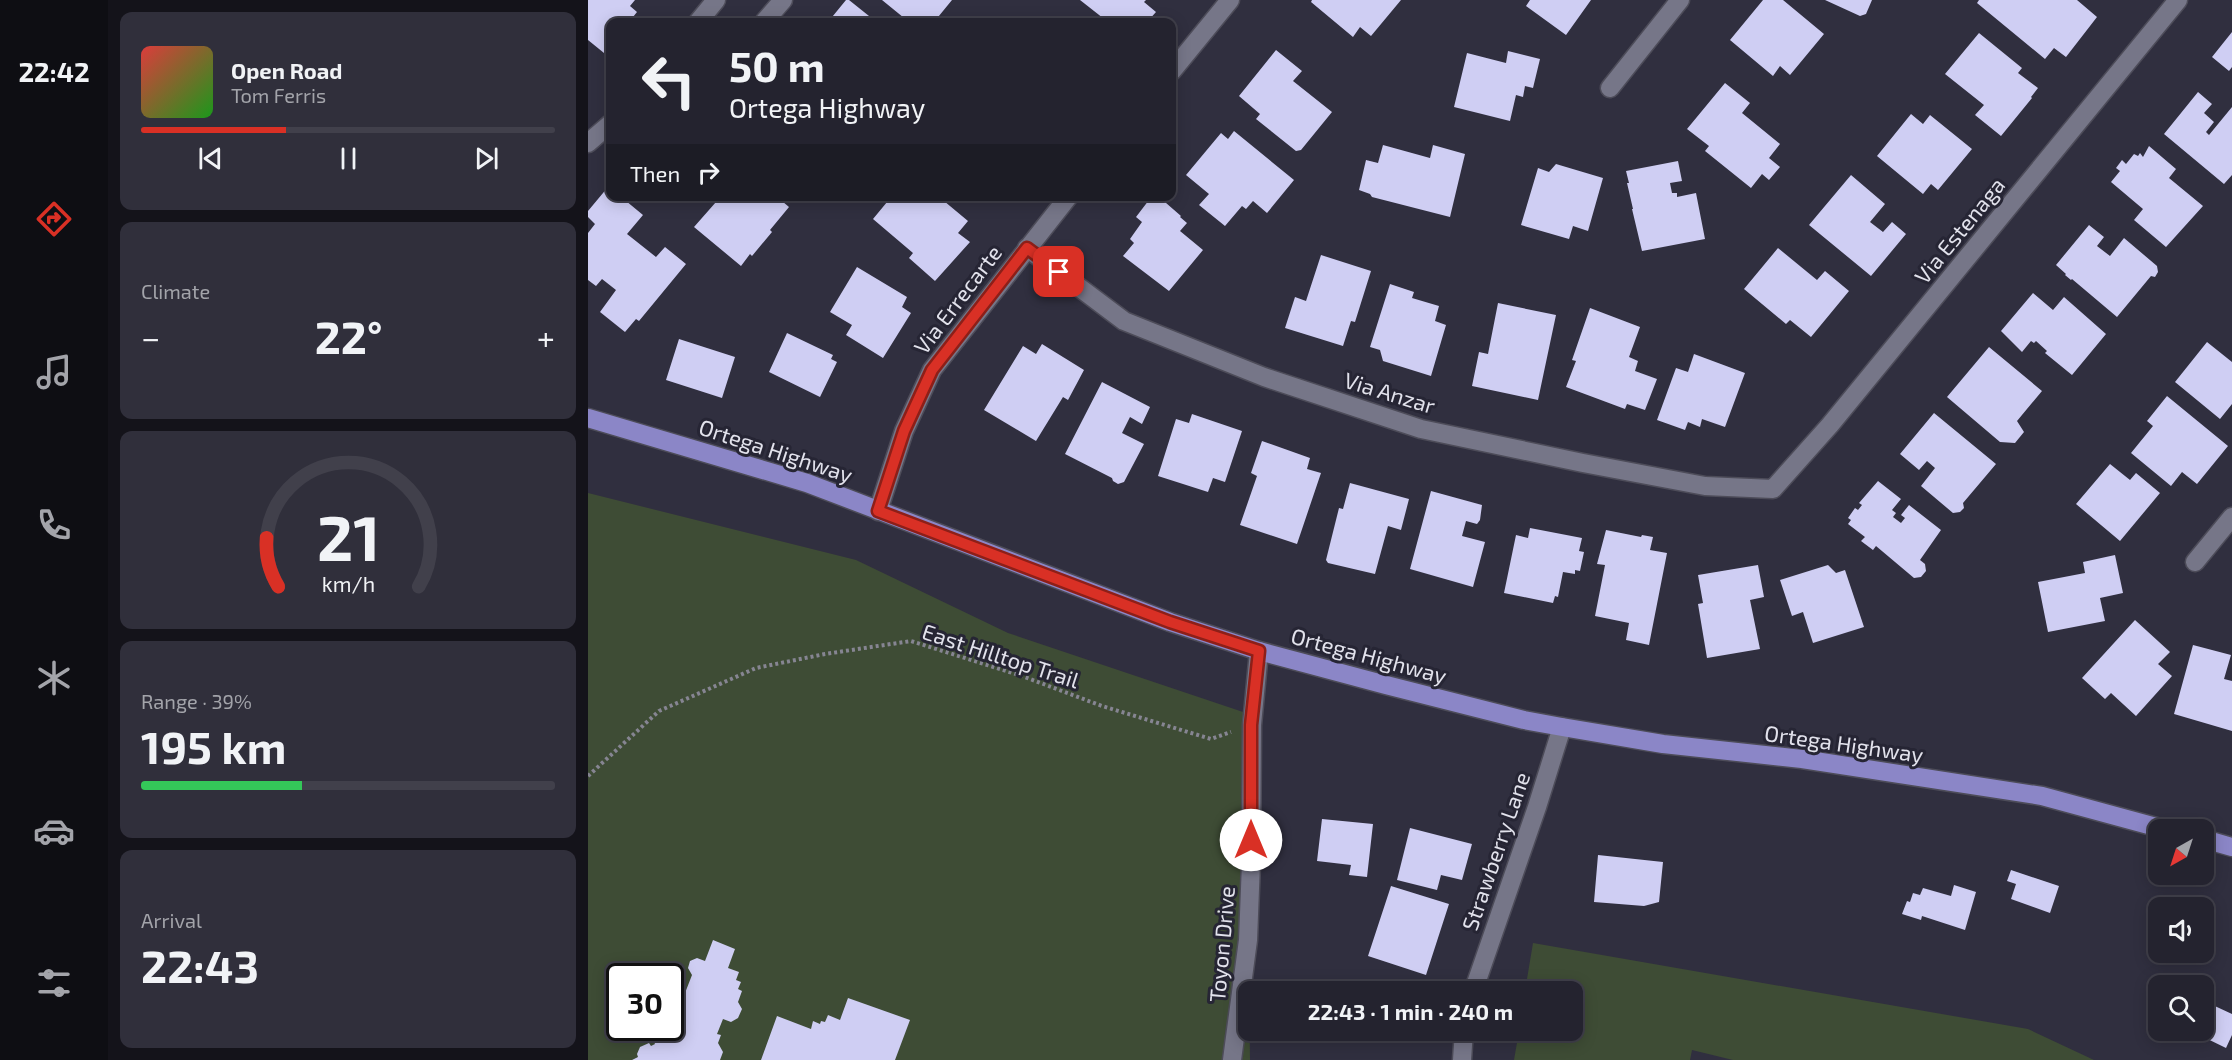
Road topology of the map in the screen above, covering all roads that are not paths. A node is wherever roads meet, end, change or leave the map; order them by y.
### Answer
1 (716, 0) edge
2 (783, 0) edge
3 (1230, 0) edge
4 (1680, 0) edge
5 (2178, 0) edge
6 (701, 18) edge
7 (767, 18) edge
8 (1176, 66) edge
9 (1610, 88) dead end
10 (606, 127) edge
11 (588, 143) edge
12 (1065, 201) edge
13 (1027, 248) junction
14 (588, 418) edge
15 (1773, 489) joint
16 (878, 511) junction
17 (2232, 517) edge
18 (2195, 562) dead end
19 (1259, 651) junction
20 (1562, 727) junction
21 (2148, 825) edge
22 (2214, 842) edge
23 (2232, 847) edge
24 (1477, 981) edge
25 (1463, 1041) edge
26 (1232, 1060) edge
27 (1462, 1060) edge

1 - 6 street
2 - 7 street
3 - 8 street
4 - 9 street
5 - 15 street, Via Estenaga
10 - 11 street
12 - 13 street, Via Errecarte
13 - 15 street, Via Anzar
13 - 16 street, Via Errecarte
14 - 16 main road, Ortega Highway
16 - 19 main road, Ortega Highway
17 - 18 street
19 - 20 main road, Ortega Highway
19 - 26 street, Toyon Drive
20 - 21 main road, Ortega Highway
20 - 24 street, Strawberry Lane
22 - 23 main road
25 - 27 street

